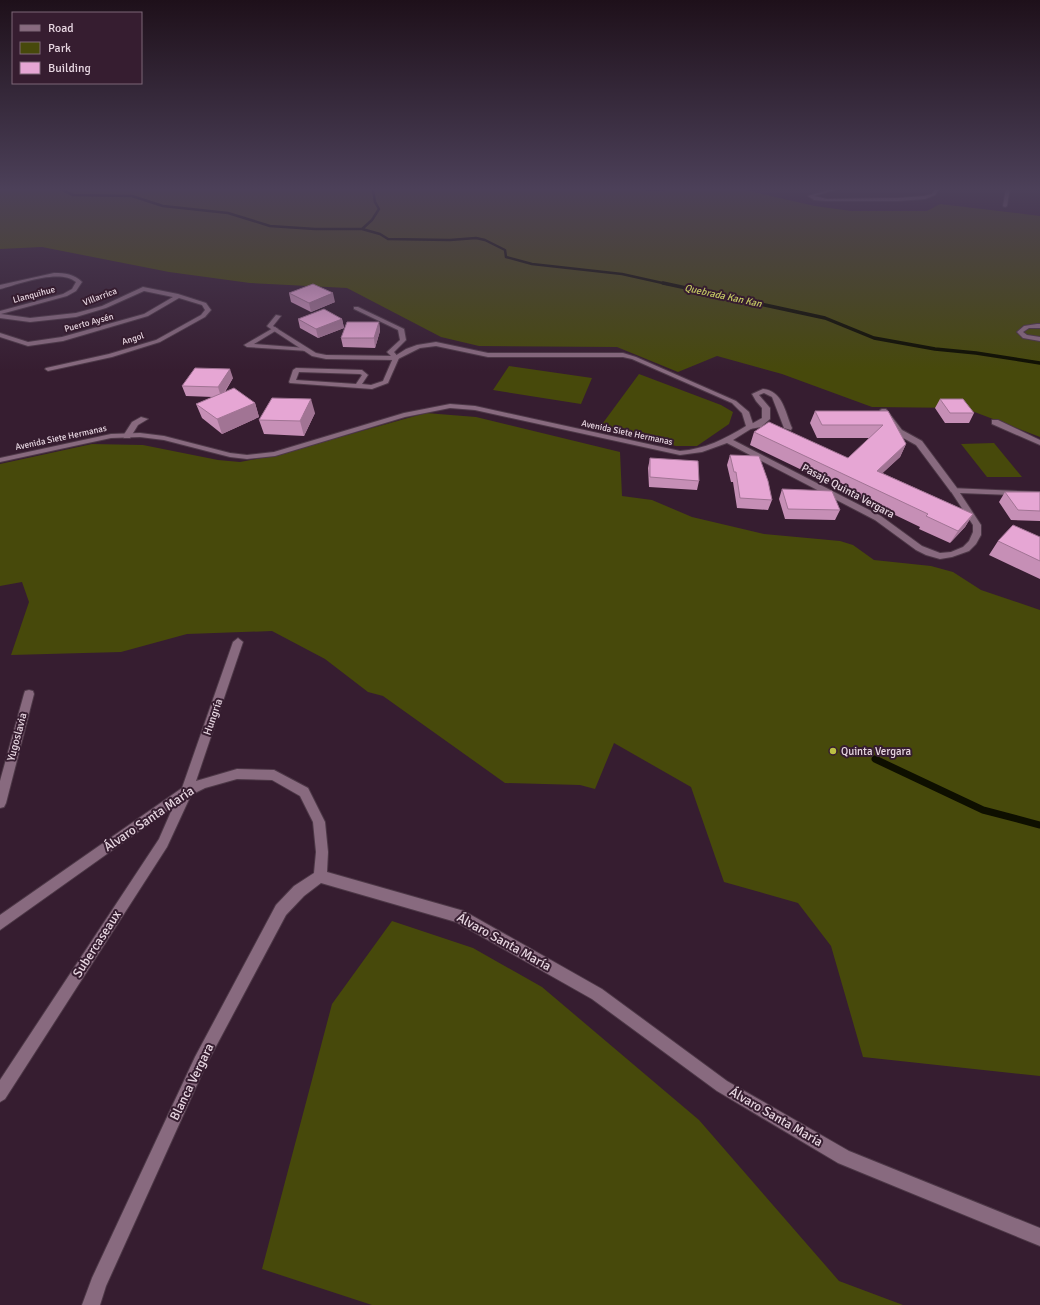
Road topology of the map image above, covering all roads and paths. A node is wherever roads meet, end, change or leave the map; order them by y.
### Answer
1 (0, 286) edge
2 (178, 296) junction
3 (204, 304) joint
4 (356, 308) dead end
5 (0, 314) edge
6 (278, 316) dead end
7 (1040, 326) edge
8 (275, 329) junction
9 (0, 335) edge
10 (1040, 339) edge
11 (306, 350) junction
12 (396, 358) junction
13 (48, 369) dead end
14 (358, 386) junction
15 (884, 410) edge
16 (144, 418) dead end
17 (995, 422) dead end
18 (750, 427) junction
19 (788, 428) dead end
20 (127, 436) junction
21 (728, 441) junction
22 (1040, 443) edge
23 (0, 460) edge
24 (954, 490) junction
25 (1040, 494) edge
26 (238, 642) dead end
27 (29, 694) dead end
28 (187, 791) junction
29 (0, 803) edge
30 (320, 876) junction
31 (0, 923) edge
32 (0, 1094) edge
33 (1040, 1237) edge
34 (91, 1305) edge

1 - 5 street, Llanquihue
2 - 3 street, Villarrica
2 - 5 street, Villarrica
2 - 9 street, Puerto Aysén
3 - 13 street, Angol
4 - 12 street
6 - 8 street
7 - 10 street
8 - 11 street
8 - 11 street
11 - 12 street
12 - 14 street
12 - 18 street
14 - 14 street
15 - 24 street
16 - 20 street
17 - 22 street
18 - 19 street, Avenida Siete Hermanas
18 - 21 street, Avenida Siete Hermanas
20 - 21 street, Avenida Siete Hermanas
20 - 23 street, Avenida Siete Hermanas
21 - 24 street, Pasaje Quinta Vergara
24 - 25 street
26 - 28 street, Hungría
27 - 29 street, Yugoslavia
28 - 30 street, Álvaro Santa María
28 - 31 street, Álvaro Santa María
28 - 32 street, Subercaseaux
30 - 33 street, Álvaro Santa María
30 - 34 street, Blanca Vergara

